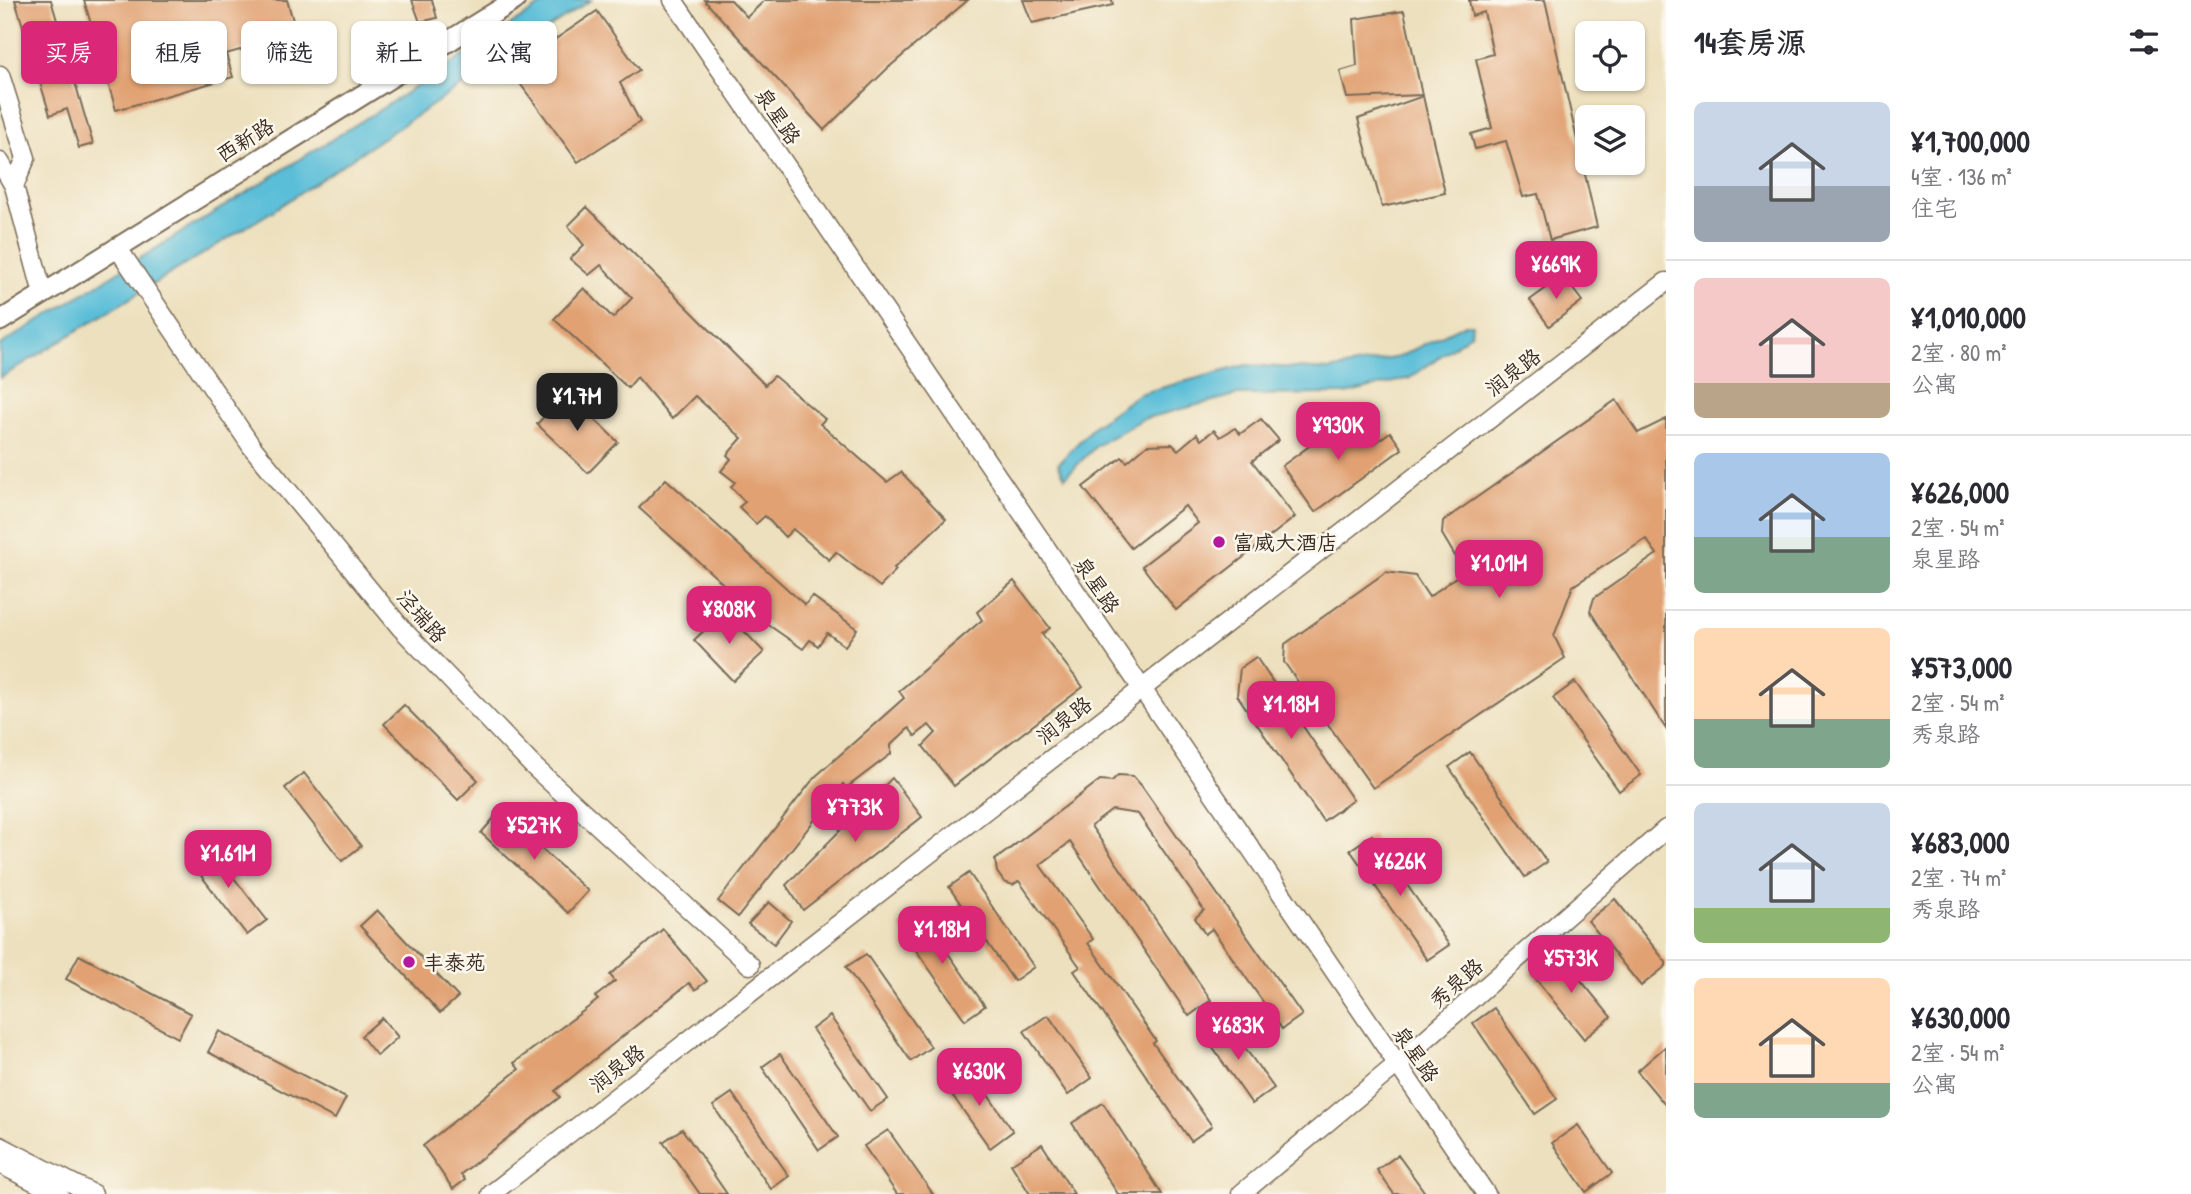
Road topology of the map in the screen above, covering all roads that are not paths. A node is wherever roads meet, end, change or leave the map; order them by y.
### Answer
1 (515, 0) edge
2 (673, 0) edge
3 (0, 75) edge
4 (0, 162) edge
5 (14, 186) junction
6 (122, 254) junction
7 (1666, 282) edge
8 (43, 294) junction
9 (0, 321) edge
10 (1140, 690) junction
11 (1666, 829) edge
12 (750, 965) dead end
13 (1396, 1065) junction
14 (0, 1146) edge
15 (0, 1164) edge
16 (59, 1194) edge
17 (93, 1194) edge
18 (491, 1194) edge
19 (1241, 1194) edge
20 (1486, 1194) edge

1 - 6 main road, 西新路
2 - 10 street, 泉星路
3 - 5 street
4 - 5 street
5 - 8 street
6 - 8 main road, 西新路
6 - 12 street, 泾瑞路
7 - 10 street, 润泉路
8 - 9 main road, 西新路
10 - 13 street, 泉星路
10 - 18 street, 润泉路
11 - 13 street, 秀泉路
13 - 19 street, 秀泉路
13 - 20 street, 泉星路
14 - 17 street
15 - 16 street

